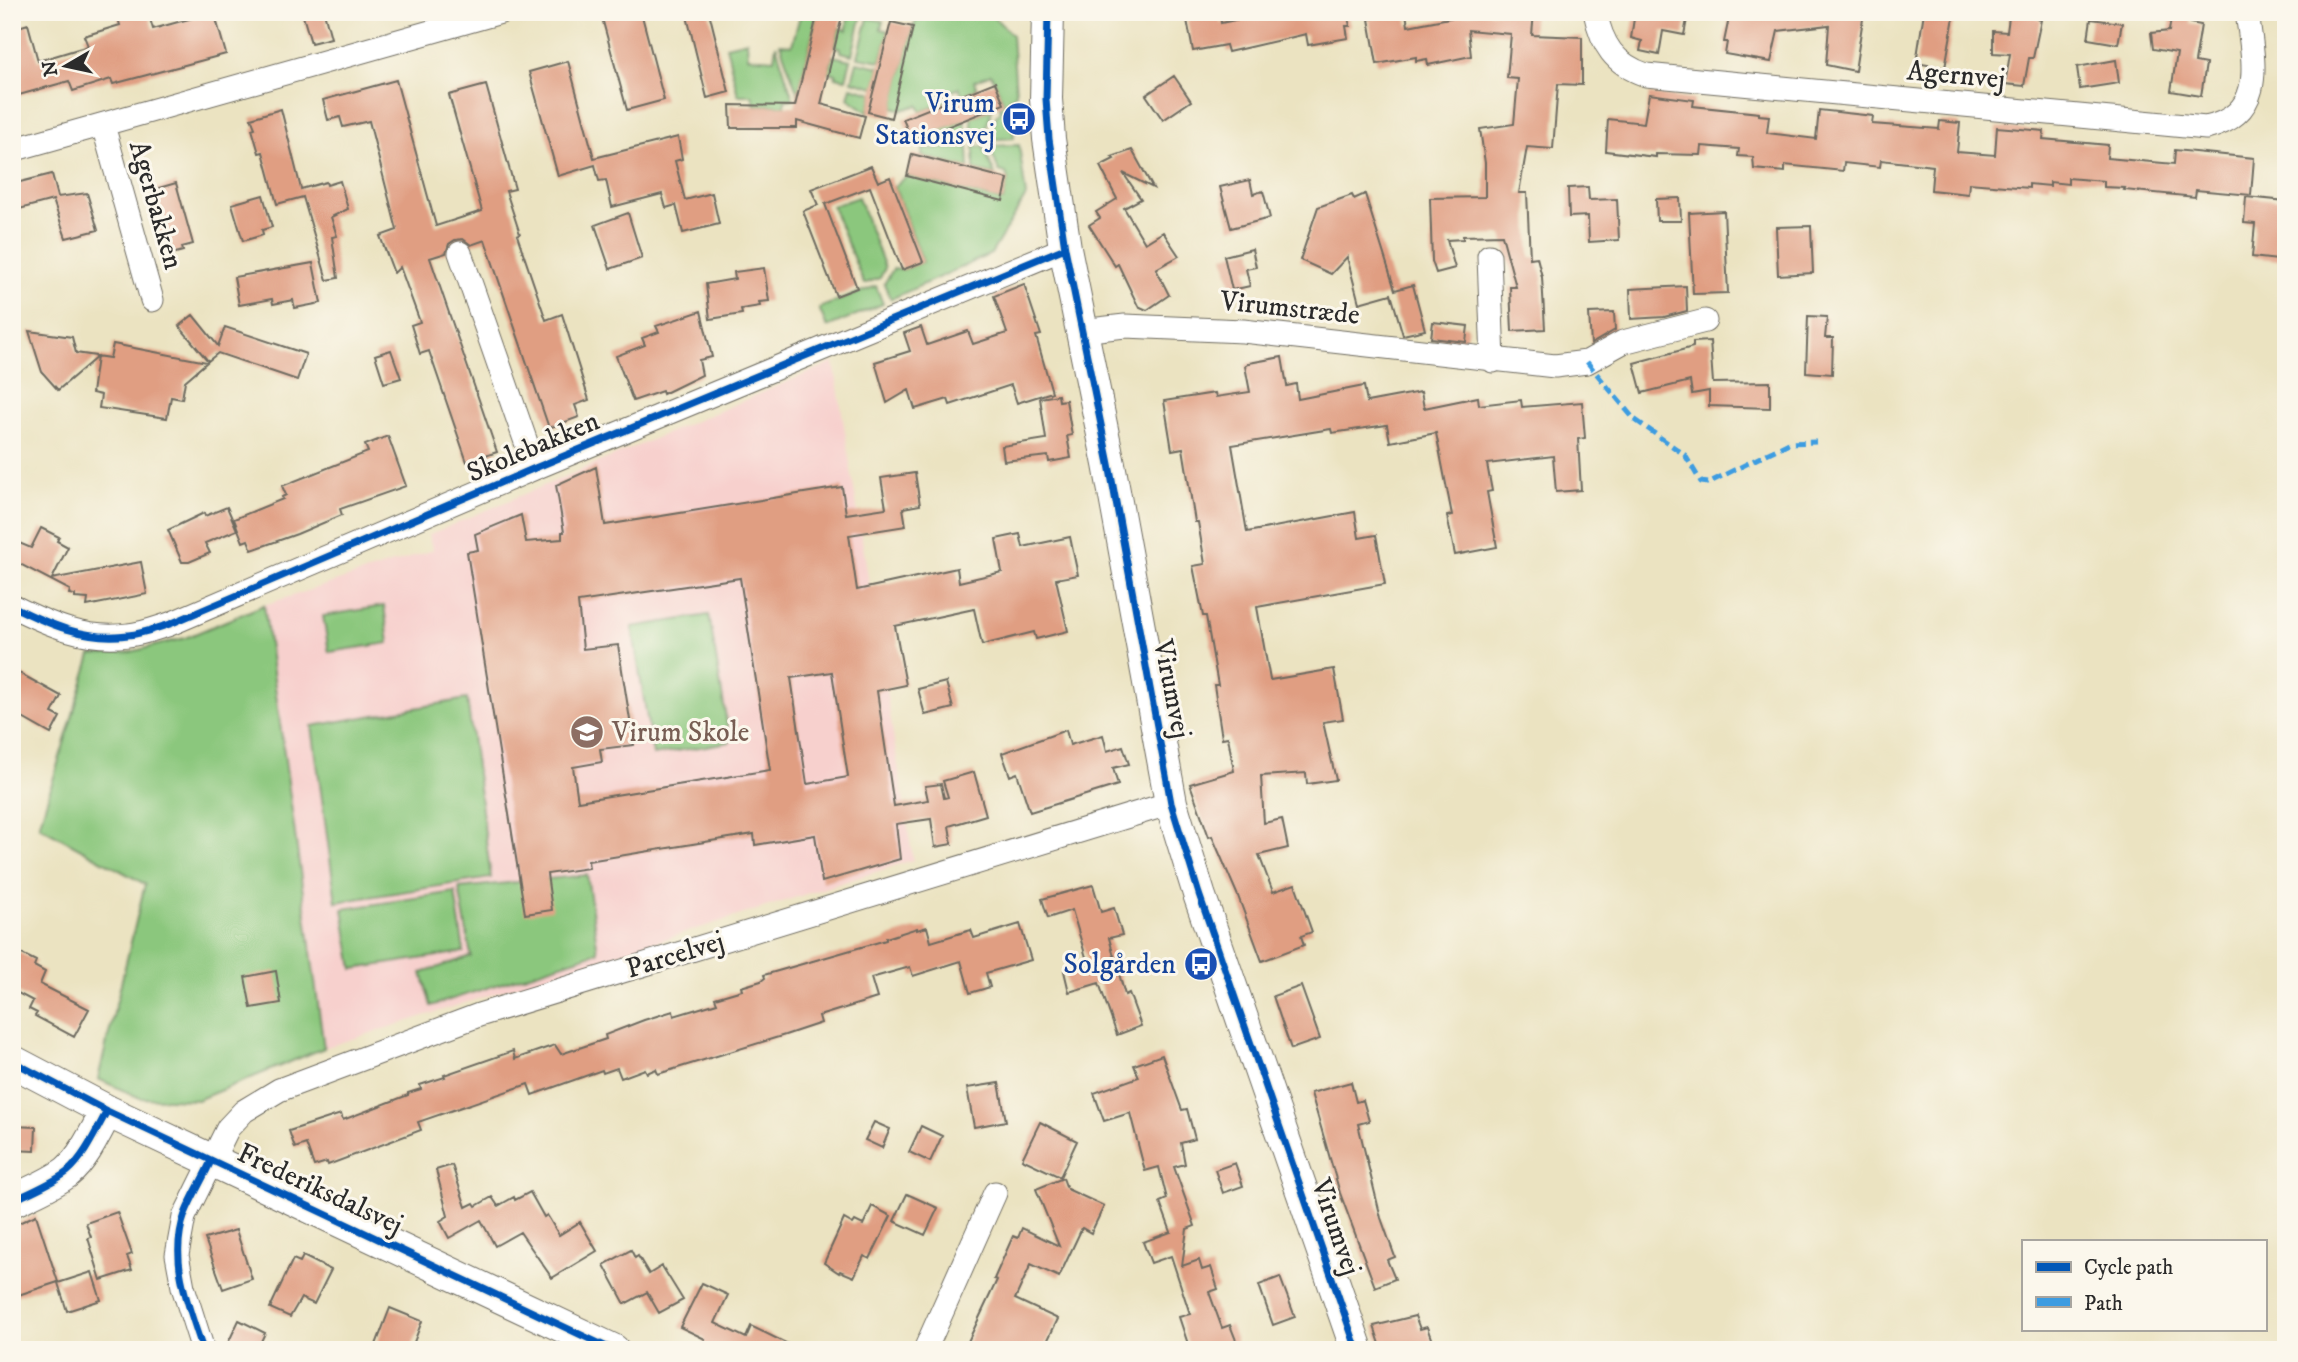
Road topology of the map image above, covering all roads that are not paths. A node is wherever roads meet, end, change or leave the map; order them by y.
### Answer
1 (501, 12) edge
2 (1048, 12) edge
3 (1595, 12) edge
4 (2247, 12) edge
5 (103, 125) junction
6 (12, 150) edge
7 (1065, 248) junction
8 (460, 253) dead end
9 (1489, 256) dead end
10 (152, 300) dead end
11 (1705, 321) dead end
12 (1081, 331) junction
13 (1493, 360) junction
14 (536, 468) junction
15 (12, 606) edge
16 (1171, 803) junction
17 (12, 1061) edge
18 (107, 1111) junction
19 (211, 1161) junction
20 (995, 1193) dead end
21 (12, 1201) edge
22 (203, 1350) edge
23 (613, 1350) edge
24 (925, 1350) edge
25 (1357, 1350) edge

1 - 5 street
2 - 7 street, Virumvej
3 - 4 street, Agernvej
5 - 6 street
5 - 10 street, Agerbakken
7 - 12 street, Virumvej
7 - 14 street, Skolebakken
8 - 14 street
9 - 13 street
11 - 13 street, Virumstræde
12 - 13 street, Virumstræde
12 - 16 street, Virumvej
14 - 15 street, Skolebakken
16 - 19 street, Parcelvej
16 - 25 street, Virumvej
17 - 18 street, Frederiksdalsvej
18 - 19 street, Frederiksdalsvej
18 - 21 street
19 - 22 street, Parcelvej
19 - 23 street, Frederiksdalsvej
20 - 24 street

